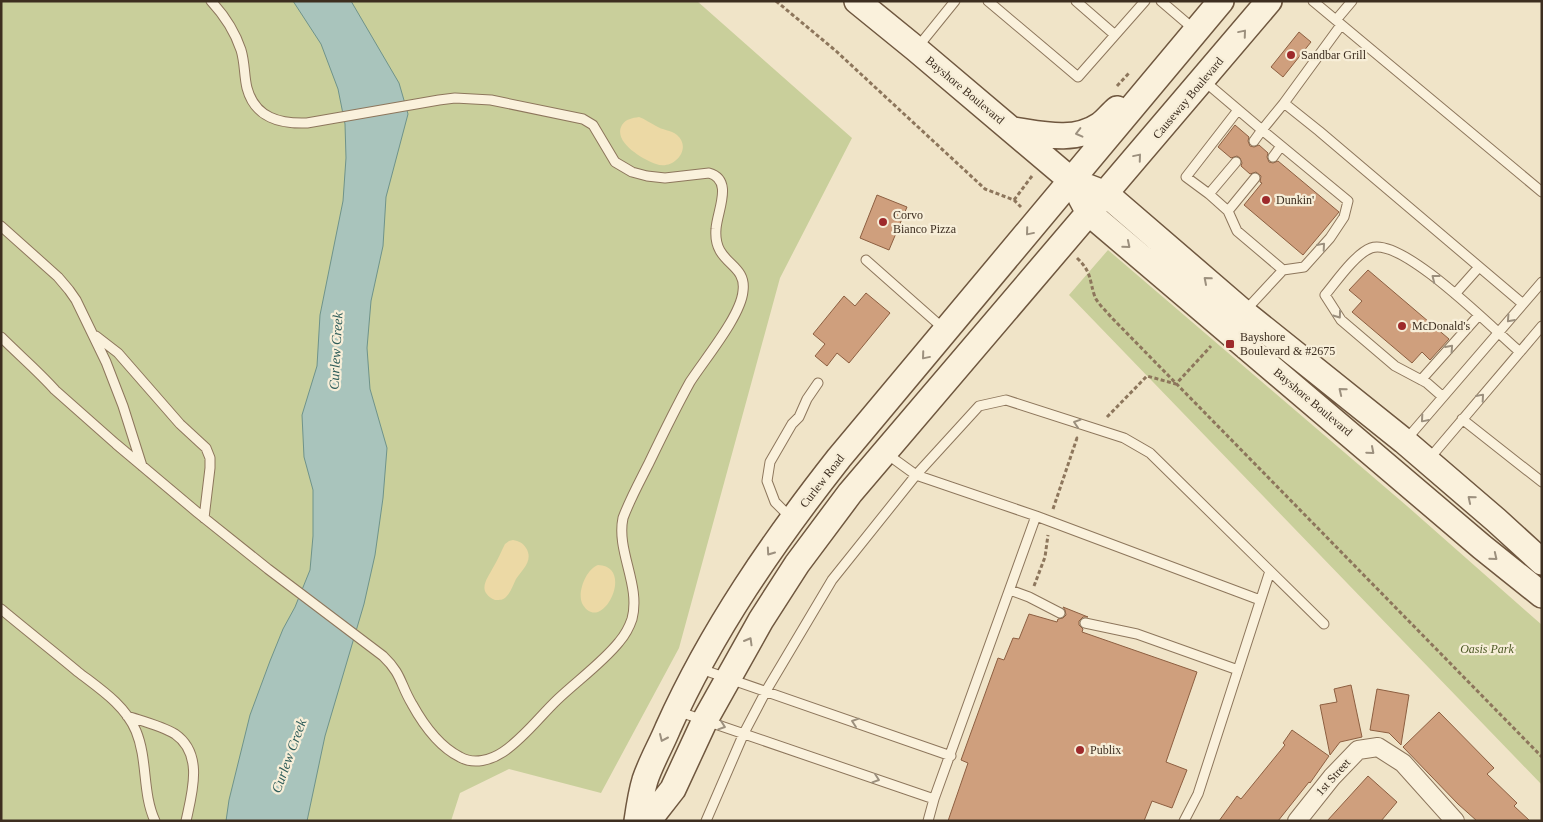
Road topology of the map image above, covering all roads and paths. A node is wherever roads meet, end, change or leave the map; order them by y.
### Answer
1 (211, 1) edge
2 (776, 1) edge
3 (857, 1) edge
4 (955, 1) edge
5 (988, 1) edge
6 (1076, 1) edge
7 (1145, 1) edge
8 (1161, 1) edge
9 (1210, 1) edge
10 (1221, 1) edge
11 (1232, 1) edge
12 (1269, 1) edge
13 (1313, 1) edge
14 (1352, 1) edge
15 (1339, 23) junction
16 (1189, 25) junction
17 (1115, 35) junction
18 (916, 49) junction
19 (1203, 80) junction
20 (1284, 103) junction
21 (1238, 110) junction
22 (1013, 130) junction
23 (1262, 130) junction
24 (1254, 141) dead end
25 (1281, 146) junction
26 (1273, 156) dead end
27 (1236, 162) dead end
28 (1255, 178) dead end
29 (1542, 192) edge
30 (1090, 194) junction
31 (1209, 194) junction
32 (1228, 211) junction
33 (1038, 222) junction
34 (1, 226) edge
35 (1061, 244) junction
36 (866, 260) dead end
37 (1479, 267) junction
38 (1283, 270) junction
39 (1542, 282) edge
40 (1455, 294) junction
41 (1523, 304) junction
42 (1479, 315) junction
43 (1235, 320) junction
44 (1542, 326) edge
45 (946, 330) junction
46 (1497, 333) junction
47 (94, 334) junction
48 (1, 337) edge
49 (1520, 352) junction
50 (1421, 380) junction
51 (818, 383) dead end
52 (1176, 384) junction
53 (1443, 397) junction
54 (1462, 419) junction
55 (1095, 429) junction
56 (1404, 441) junction
57 (885, 452) junction
58 (1427, 461) junction
59 (142, 466) junction
60 (916, 475) junction
61 (1542, 482) edge
62 (1036, 516) junction
63 (204, 518) junction
64 (792, 519) junction
65 (1049, 521) junction
66 (1542, 562) edge
67 (797, 564) junction
68 (1270, 571) junction
69 (1010, 590) junction
70 (1542, 595) edge
71 (1029, 597) junction
72 (1260, 600) junction
73 (1, 609) edge
74 (1060, 614) dead end
75 (1085, 623) dead end
76 (1324, 624) dead end
77 (698, 668) junction
78 (1238, 670) junction
79 (728, 678) junction
80 (766, 691) junction
81 (676, 711) junction
82 (127, 716) junction
83 (705, 720) junction
84 (744, 733) junction
85 (950, 756) junction
86 (1542, 757) edge
87 (934, 800) junction
88 (155, 821) edge
89 (186, 821) edge
90 (636, 821) edge
91 (648, 821) edge
92 (706, 821) edge
93 (928, 821) edge
94 (1184, 821) edge
95 (1297, 821) edge
96 (1455, 821) edge

1 - 63 lane
2 - 33 path
3 - 18 main road, Bayshore Boulevard
4 - 18 lane
5 - 17 lane
6 - 17 lane
7 - 17 lane
8 - 16 lane
9 - 16 main road
10 - 30 main road
11 - 30 main road
19 -> 12 main road, Causeway Boulevard
13 - 15 lane
14 - 15 lane
15 - 20 lane
15 - 29 lane
16 -> 22 main road
18 - 22 main road, Bayshore Boulevard
19 - 21 lane
30 -> 19 main road, Causeway Boulevard
20 - 23 lane
20 - 37 lane
21 - 23 lane
21 - 31 lane
22 - 30 main road, Bayshore Boulevard
23 - 24 lane
23 - 25 lane
25 - 26 lane
38 -> 25 lane
27 - 31 lane
28 - 32 lane
30 - 33 main road, Curlew Road
30 - 35 main road
30 - 43 main road, Bayshore Boulevard
30 - 67 main road
31 - 32 lane
32 - 38 lane
33 -> 45 main road, Curlew Road
34 - 47 lane
35 - 52 path
35 - 57 main road
36 - 45 lane
37 - 40 lane
37 - 41 lane
38 - 43 lane
39 - 41 lane
40 - 42 lane
40 -> 50 lane
41 -> 46 lane
42 - 46 lane
50 -> 42 lane
43 - 52 path
56 -> 43 main road, Bayshore Boulevard
43 -> 70 main road, Bayshore Boulevard
44 - 49 lane
45 -> 64 main road, Curlew Road
46 - 49 lane
46 - 53 lane
47 - 59 lane
47 - 63 lane
48 - 59 lane
54 -> 49 lane
50 - 53 lane
51 - 64 lane
52 - 55 path
52 - 86 path
53 -> 56 lane
54 - 58 lane
54 - 61 lane
55 -> 60 lane
55 - 65 path
55 - 68 lane
56 - 58 main road, Bayshore Boulevard
57 - 60 lane
57 - 67 main road
66 -> 58 main road, Bayshore Boulevard
59 - 63 lane
60 - 62 lane
60 - 80 lane
62 - 65 lane
62 - 69 lane
64 -> 77 main road, Curlew Road
65 - 71 path
65 - 72 lane
79 -> 67 main road
68 - 72 lane
68 - 76 lane
69 - 71 lane
69 - 85 lane
71 - 74 lane
72 - 78 lane
73 - 82 lane
75 - 78 lane
77 - 79 lane
77 - 81 main road, Curlew Road
78 - 94 lane
79 - 80 lane
79 - 83 main road
80 - 84 lane
85 -> 80 lane
81 - 83 lane
81 -> 90 main road, Curlew Road
82 - 88 lane
82 - 89 lane
83 -> 84 lane
83 - 91 main road
84 -> 87 lane
84 - 92 lane
85 - 87 lane
87 - 93 lane
95 - 96 street, 1st Street

